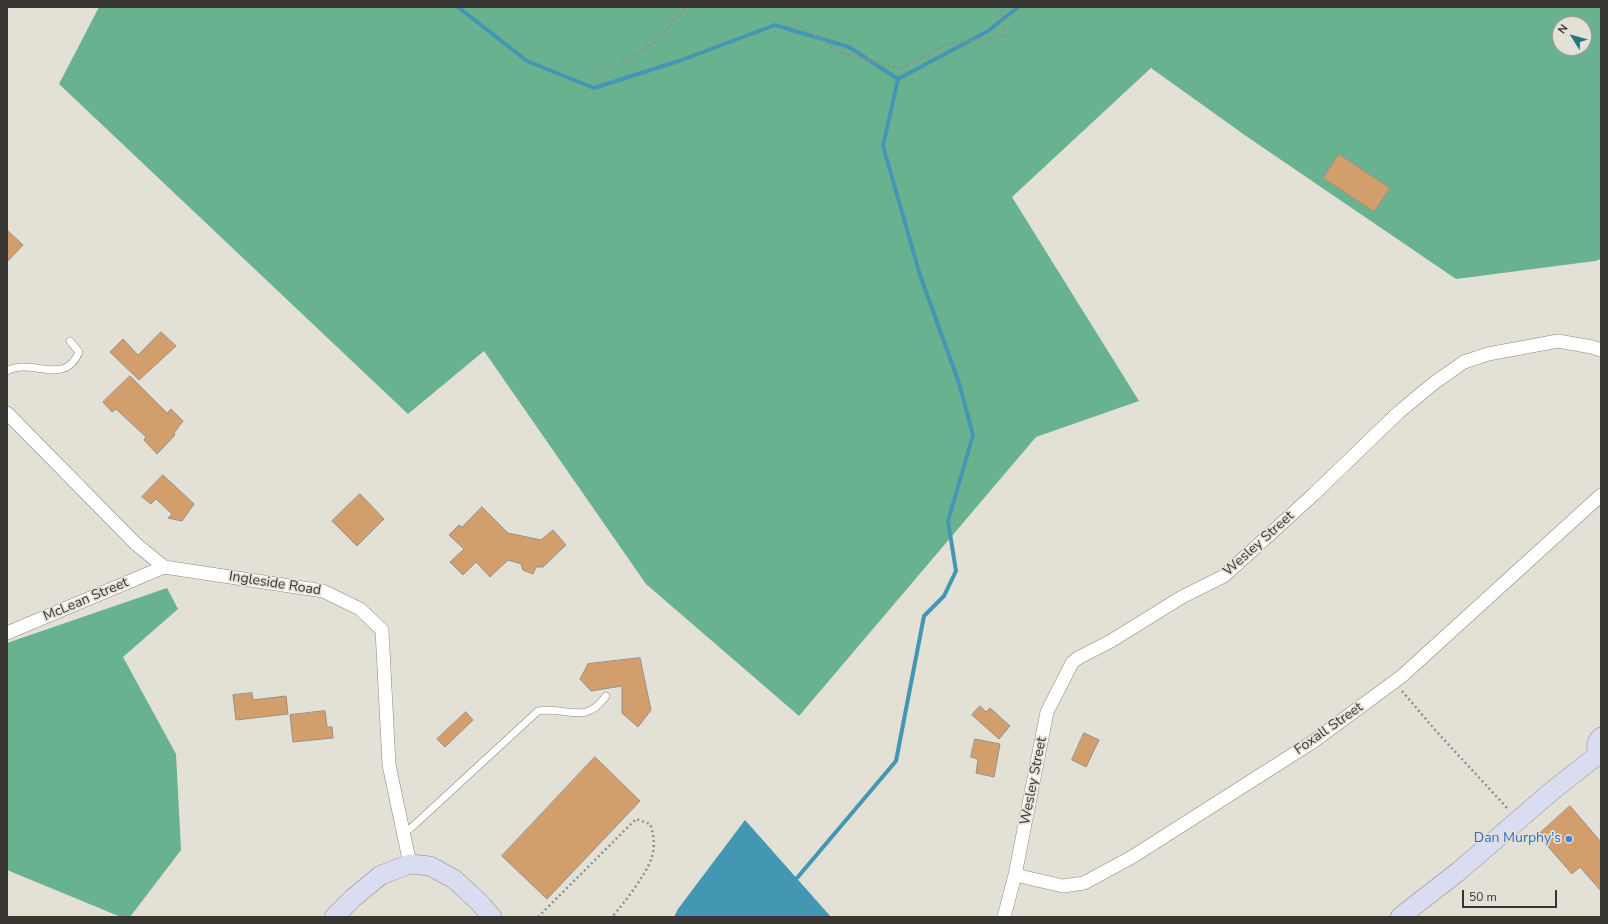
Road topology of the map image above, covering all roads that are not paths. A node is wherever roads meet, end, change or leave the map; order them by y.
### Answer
1 (70, 340) dead end
2 (1601, 350) edge
3 (7, 371) edge
4 (7, 413) edge
5 (1601, 495) edge
6 (164, 567) junction
7 (7, 633) edge
8 (606, 696) dead end
9 (1600, 749) edge
10 (403, 832) junction
11 (410, 864) junction
12 (1015, 875) junction
13 (334, 917) edge
14 (492, 917) edge
15 (1004, 917) edge
16 (1400, 917) edge

1 - 3 lane
2 - 12 street, Wesley Street
4 - 6 street
5 - 12 street, Foxall Street
6 - 7 street, McLean Street
6 - 10 street, Ingleside Road
8 - 10 lane
9 - 16 main road
10 - 11 street, Ingleside Road
11 - 13 main road
11 - 14 main road
12 - 15 street, Wesley Street

